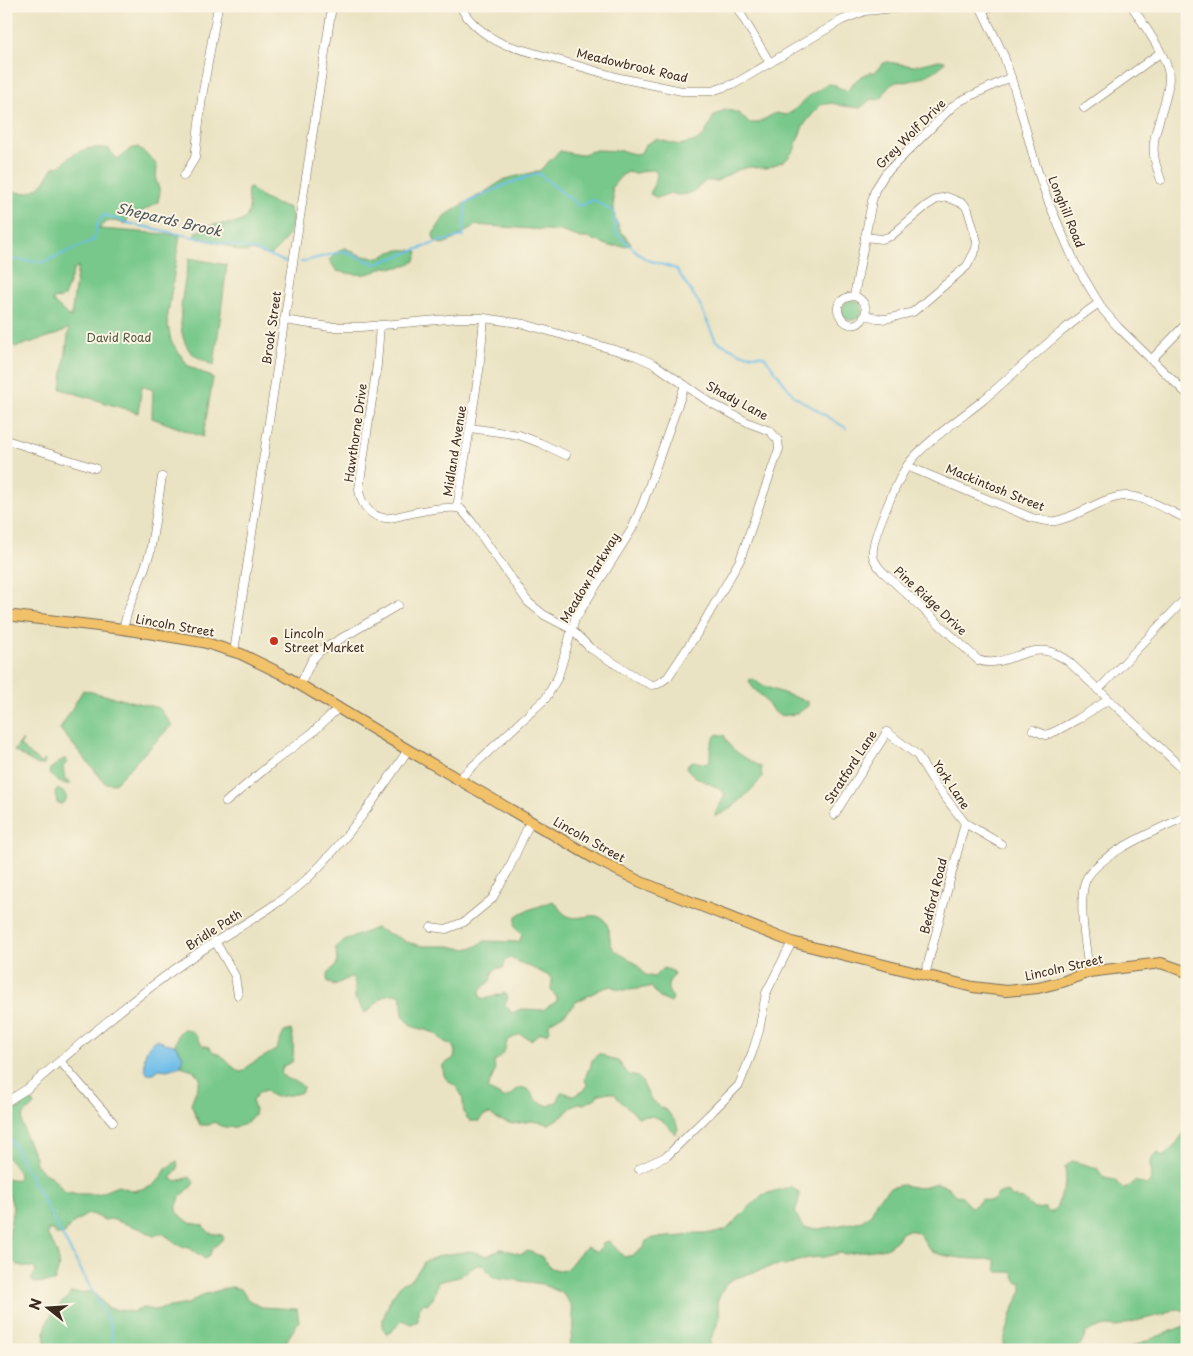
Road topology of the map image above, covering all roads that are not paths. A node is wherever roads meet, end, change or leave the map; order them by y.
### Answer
1 (218, 6) edge
2 (332, 6) edge
3 (460, 6) edge
4 (736, 6) edge
5 (916, 6) edge
6 (993, 6) edge
7 (1132, 6) edge
8 (980, 8) edge
9 (857, 10) edge
10 (1160, 52) junction
11 (770, 63) junction
12 (1011, 77) junction
13 (1084, 108) dead end
14 (184, 176) dead end
15 (1161, 180) dead end
16 (865, 238) junction
17 (854, 296) junction
18 (1099, 303) junction
19 (866, 315) junction
20 (484, 318) junction
21 (284, 320) junction
22 (1187, 323) edge
23 (380, 325) junction
24 (1151, 360) junction
25 (685, 385) junction
26 (1187, 394) edge
27 (470, 428) junction
28 (6, 440) edge
29 (566, 455) dead end
30 (907, 466) junction
31 (95, 468) dead end
32 (162, 476) dead end
33 (457, 508) junction
34 (1187, 519) edge
35 (1187, 597) edge
36 (398, 605) dead end
37 (6, 615) edge
38 (123, 629) junction
39 (571, 629) junction
40 (234, 652) junction
41 (300, 685) junction
42 (1098, 690) junction
43 (1108, 700) junction
44 (338, 708) junction
45 (1033, 730) dead end
46 (887, 732) joint
47 (408, 750) junction
48 (1187, 773) edge
49 (458, 780) junction
50 (226, 802) dead end
51 (834, 814) dead end
52 (1187, 816) edge
53 (530, 822) junction
54 (965, 823) junction
55 (1001, 844) dead end
56 (431, 927) dead end
57 (215, 941) junction
58 (792, 942) junction
59 (1089, 972) junction
60 (1187, 972) edge
61 (925, 975) junction
62 (238, 995) dead end
63 (60, 1061) junction
64 (6, 1102) edge
65 (113, 1122) dead end
66 (639, 1169) dead end

1 - 14 street
2 - 21 street, Brook Street
3 - 11 street, Meadowbrook Road
4 - 11 street
5 - 9 street, Meadowbrook Road
6 - 8 street
7 - 10 street
8 - 12 street, Longhill Road
9 - 11 street, Meadowbrook Road
10 - 13 street
10 - 15 street
12 - 16 street, Grey Wolf Drive
12 - 18 street, Longhill Road
16 - 17 street, Grey Wolf Drive
16 - 19 street
17 - 19 street
17 - 19 street
18 - 24 street, Longhill Road
18 - 30 street, Pine Ridge Drive
20 - 23 street, Shady Lane
20 - 25 street, Shady Lane
20 - 27 street, Midland Avenue
21 - 23 street, Shady Lane
21 - 40 street, Brook Street
22 - 24 street
23 - 33 street, Hawthorne Drive
24 - 26 street, Longhill Road
25 - 39 street, Meadow Parkway
25 - 39 street, Shady Lane
27 - 29 street
27 - 33 street, Midland Avenue
28 - 31 street
30 - 34 street, Mackintosh Street
30 - 42 street, Pine Ridge Drive
32 - 38 street
33 - 39 street, Midland Avenue
35 - 42 street
36 - 41 street
37 - 38 main road, Lincoln Street
38 - 40 main road, Lincoln Street
39 - 49 street, Meadow Parkway
40 - 41 main road, Lincoln Street
41 - 44 main road, Lincoln Street
42 - 43 street, Pine Ridge Drive
43 - 45 street
43 - 48 street, Pine Ridge Drive
44 - 47 main road, Lincoln Street
44 - 50 street
46 - 51 street, Stratford Lane
46 - 54 street, York Lane
47 - 49 main road, Lincoln Street
47 - 57 street, Bridle Path
49 - 53 main road, Lincoln Street
52 - 59 street
53 - 56 street
53 - 58 main road, Lincoln Street
54 - 55 street, York Lane
54 - 61 street, Bedford Road
57 - 62 street
57 - 63 street, Bridle Path
58 - 61 main road, Lincoln Street
58 - 66 street
59 - 60 main road, Lincoln Street
59 - 61 main road, Lincoln Street
63 - 64 street, Bridle Path
63 - 65 street

